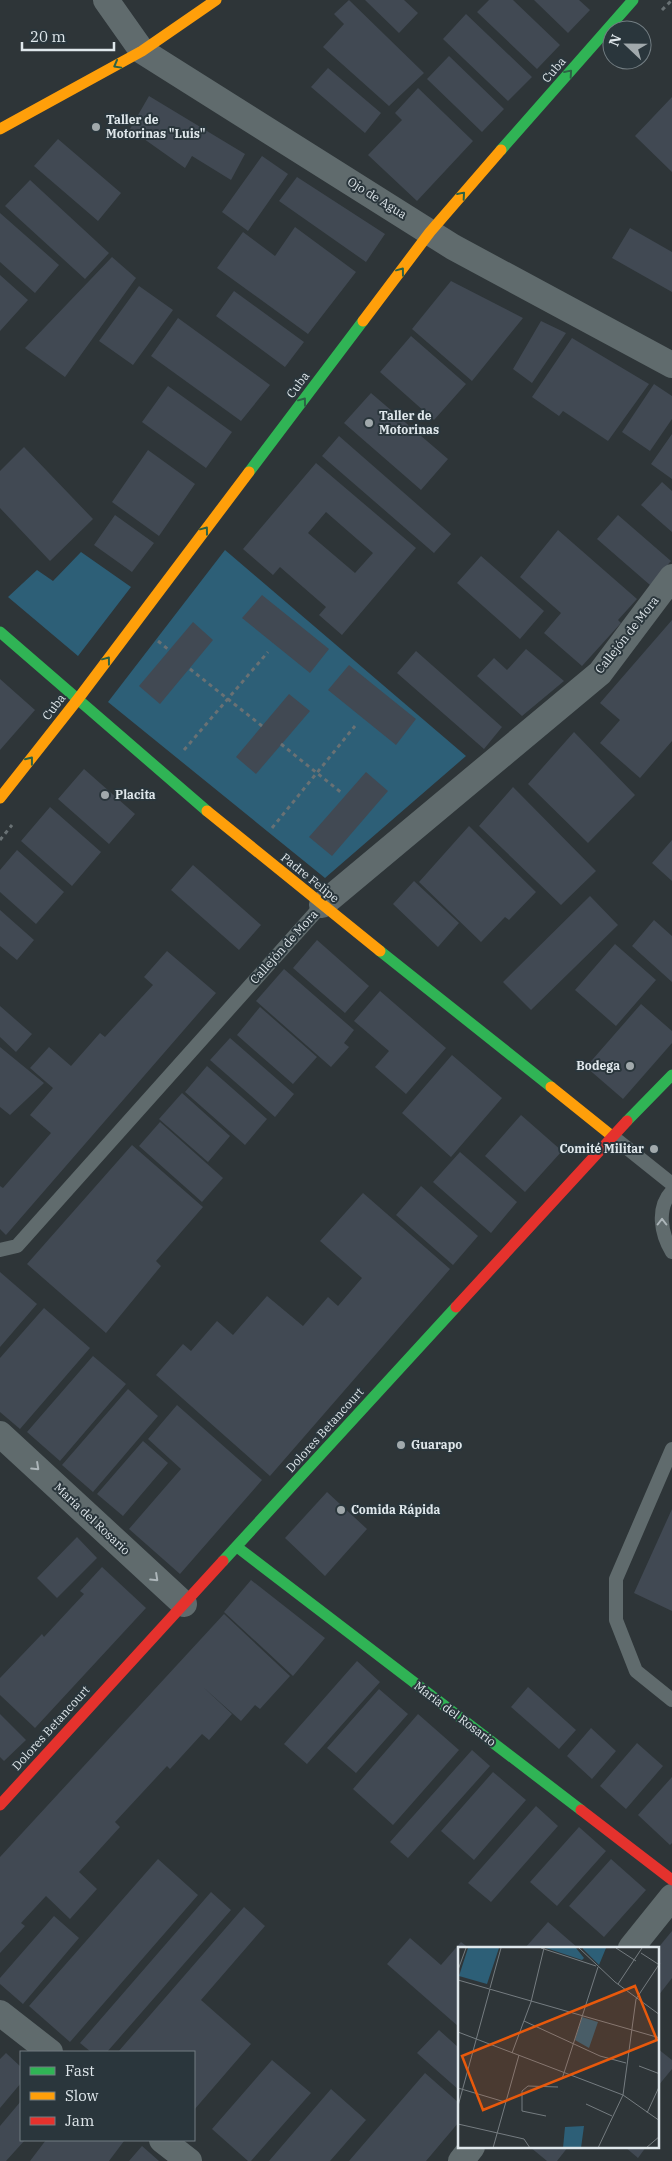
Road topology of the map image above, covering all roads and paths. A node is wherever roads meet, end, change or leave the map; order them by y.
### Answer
1 (106, 0) edge
2 (216, 0) edge
3 (627, 2) edge
4 (142, 51) junction
5 (0, 129) edge
6 (430, 232) junction
7 (672, 364) edge
8 (672, 577) edge
9 (0, 632) edge
10 (156, 639) dead end
11 (169, 650) dead end
12 (268, 652) dead end
13 (190, 669) dead end
14 (78, 699) junction
15 (228, 699) junction
16 (262, 726) dead end
17 (355, 726) dead end
18 (281, 744) dead end
19 (317, 773) junction
20 (163, 774) junction
21 (343, 794) dead end
22 (0, 798) edge
23 (253, 850) junction
24 (322, 905) junction
25 (672, 1074) edge
26 (612, 1136) junction
27 (672, 1184) edge
28 (672, 1191) edge
29 (0, 1250) edge
30 (672, 1252) edge
31 (0, 1434) edge
32 (672, 1449) edge
33 (237, 1547) junction
34 (184, 1604) junction
35 (672, 1700) edge
36 (0, 1805) edge
37 (672, 1880) edge
38 (672, 1897) edge
39 (632, 1947) edge
40 (0, 2013) edge
41 (49, 2051) edge
42 (163, 2141) edge
43 (471, 2148) edge
44 (189, 2161) edge
45 (462, 2161) edge

1 - 4 street, Ojo de Agua
2 - 4 street
6 -> 3 street, Cuba
4 -> 5 street
4 - 6 street, Ojo de Agua
6 - 7 street, Ojo de Agua
14 -> 6 street, Cuba
8 - 24 street, Callejón de Mora
9 - 14 street, Padre Felipe
10 - 11 path
12 - 15 path
13 - 15 path
14 - 20 street, Padre Felipe
22 -> 14 street, Cuba
15 - 16 path
15 - 20 path
17 - 19 path
18 - 19 path
19 - 21 path
19 - 23 path
20 - 23 street, Padre Felipe
23 - 24 street, Padre Felipe
24 - 26 street, Padre Felipe
24 - 29 lane, Callejón de Mora
25 - 26 street, Dolores Betancourt
26 - 27 lane
26 - 33 street, Dolores Betancourt
30 -> 28 lane
31 -> 34 street, María del Rosario
32 - 35 lane
33 - 34 street, Dolores Betancourt
33 - 37 street, María del Rosario
34 - 36 street, Dolores Betancourt
38 - 39 street
40 - 41 street
42 - 44 street
43 - 45 street

